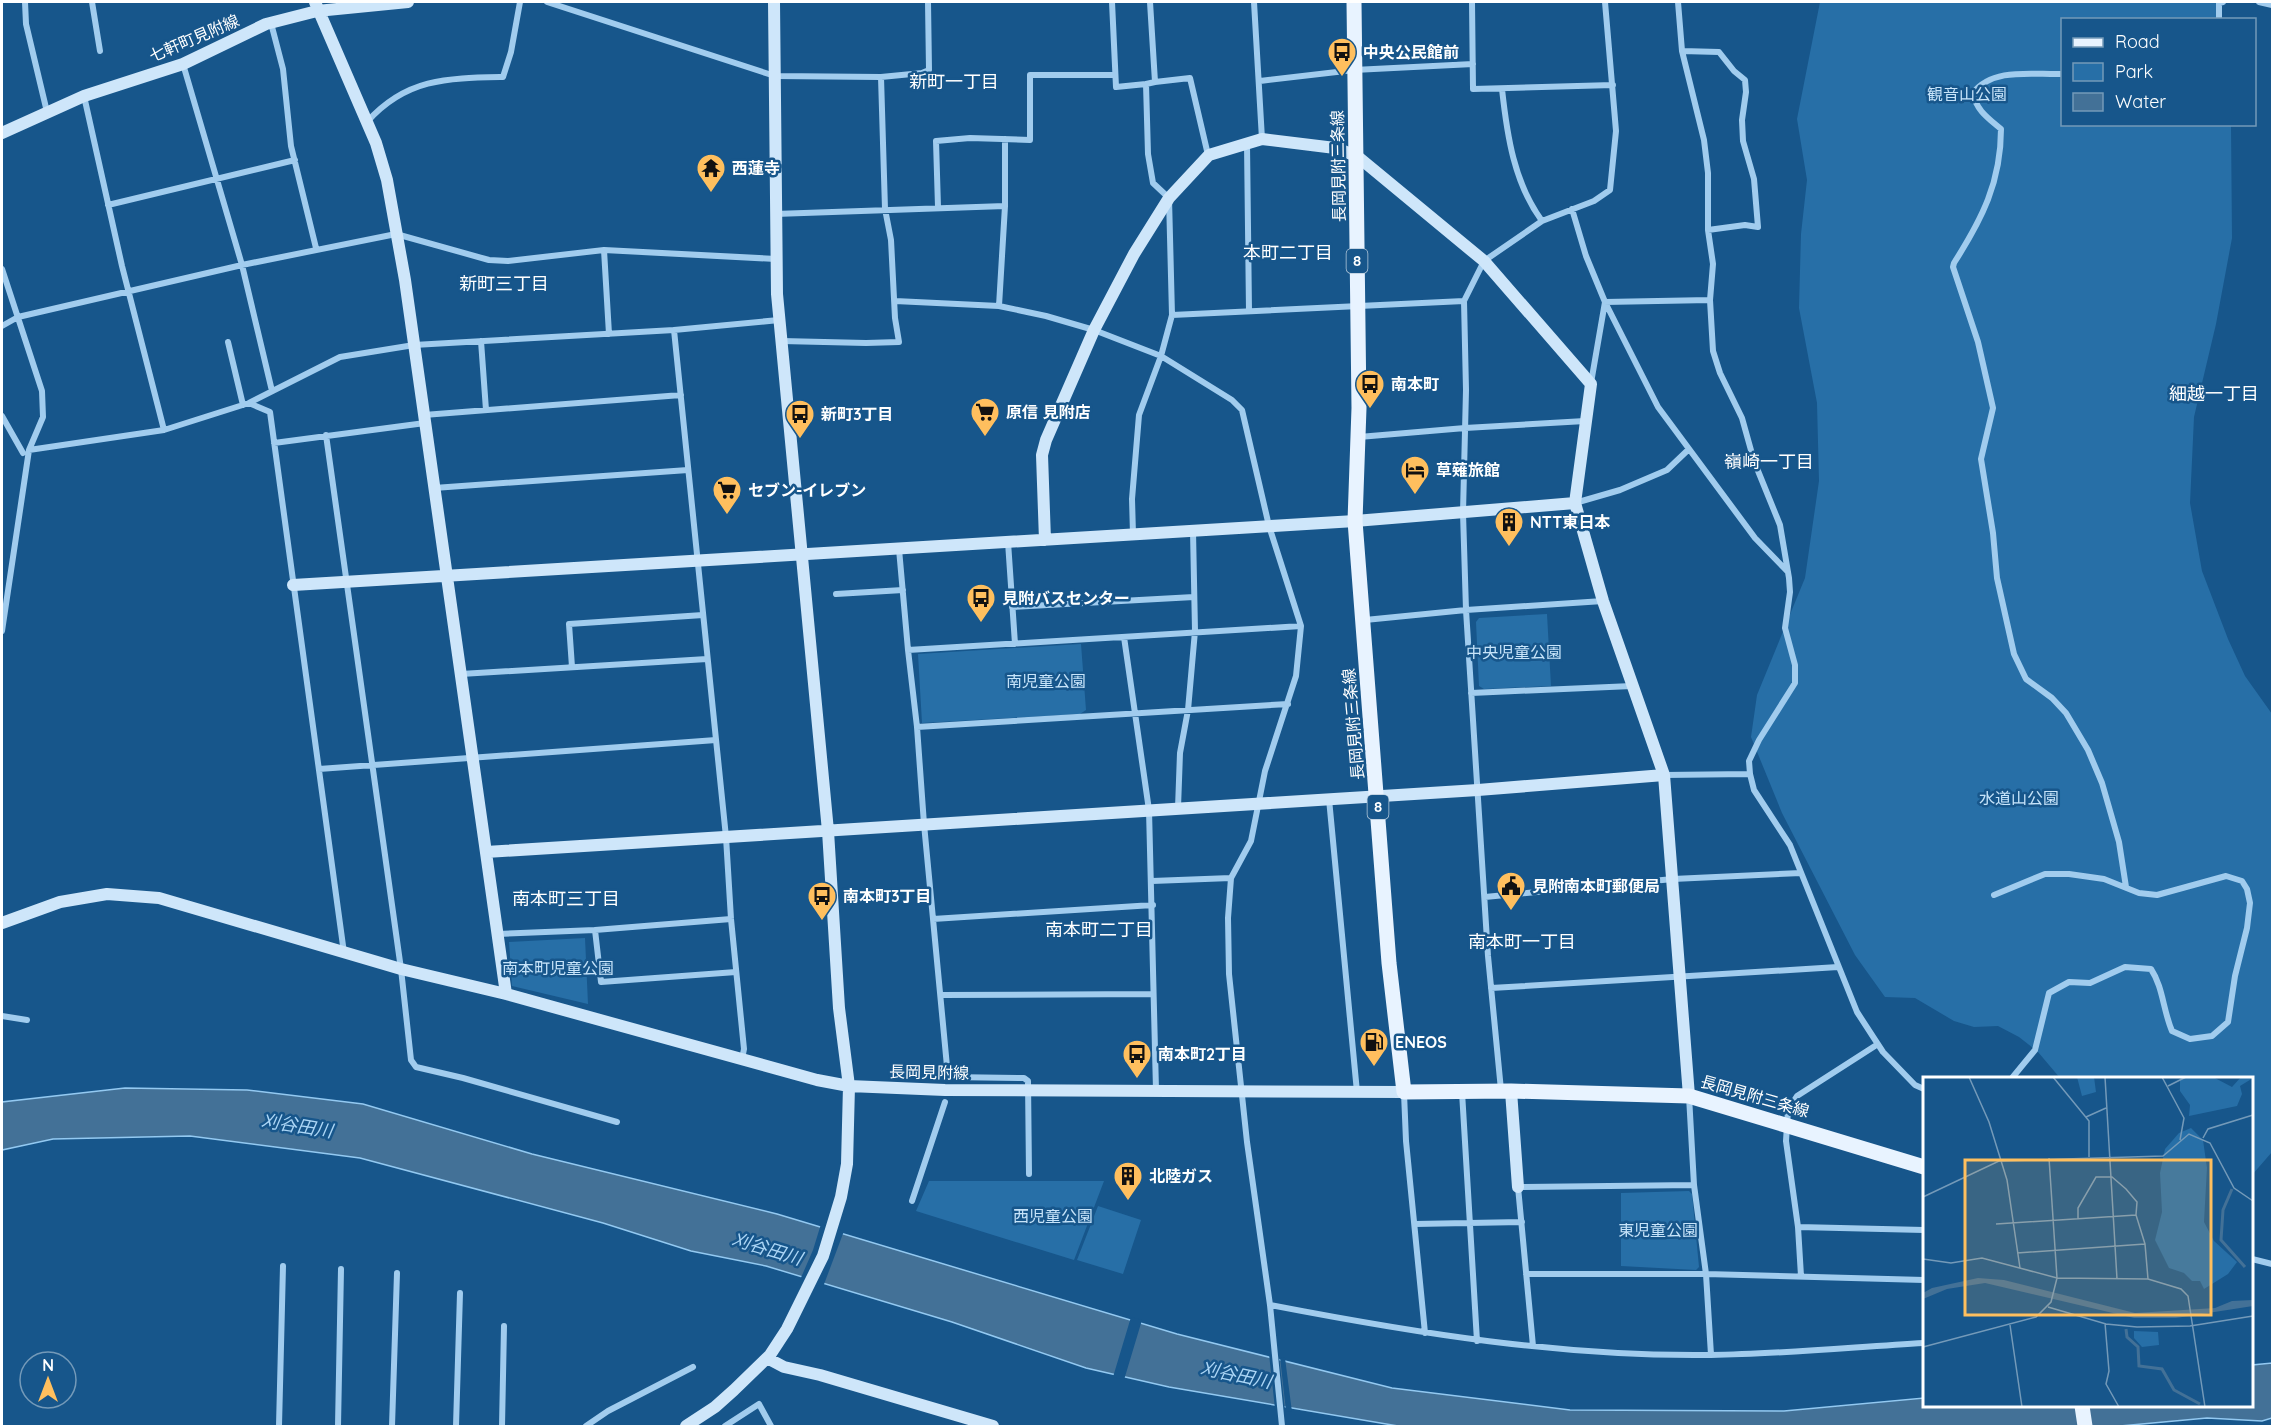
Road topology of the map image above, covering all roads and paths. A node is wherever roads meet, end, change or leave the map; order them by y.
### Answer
1 (25, 2) edge
2 (92, 2) edge
3 (408, 2) edge
4 (520, 2) edge
5 (547, 2) edge
6 (774, 2) edge
7 (928, 2) edge
8 (1112, 2) edge
9 (1150, 2) edge
10 (1254, 2) edge
11 (1354, 2) edge
12 (1472, 2) edge
13 (1605, 2) edge
14 (1678, 2) edge
15 (2223, 2) edge
16 (2259, 2) edge
17 (2272, 5) edge
18 (316, 6) edge
19 (2218, 18) edge
20 (271, 23) junction
21 (100, 51) dead end
22 (1682, 51) junction
23 (183, 64) junction
24 (1473, 64) junction
25 (1354, 70) junction
26 (2061, 74) edge
27 (1116, 75) junction
28 (775, 76) junction
29 (881, 77) junction
30 (1260, 81) junction
31 (1155, 82) junction
32 (1146, 84) junction
33 (1613, 85) junction
34 (1502, 89) junction
35 (84, 96) junction
36 (47, 112) junction
37 (366, 122) junction
38 (2, 132) edge
39 (1005, 139) junction
40 (1262, 139) junction
41 (1247, 143) junction
42 (1209, 155) junction
43 (1357, 156) junction
44 (295, 160) junction
45 (217, 179) junction
46 (1169, 198) junction
47 (108, 205) junction
48 (1005, 206) junction
49 (938, 207) junction
50 (885, 209) junction
51 (1572, 209) junction
52 (776, 214) junction
53 (1542, 221) junction
54 (1708, 230) junction
55 (396, 234) junction
56 (316, 248) junction
57 (604, 250) junction
58 (776, 258) junction
59 (1484, 261) junction
60 (242, 265) junction
61 (2, 269) edge
62 (130, 290) junction
63 (1710, 300) junction
64 (895, 301) junction
65 (1464, 301) junction
66 (1605, 302) junction
67 (999, 306) junction
68 (1357, 306) junction
69 (1249, 311) junction
70 (1172, 315) junction
71 (18, 317) junction
72 (779, 320) junction
73 (2, 326) edge
74 (674, 330) junction
75 (1094, 330) junction
76 (609, 334) junction
77 (481, 341) junction
78 (781, 341) junction
79 (228, 342) dead end
80 (414, 345) junction
81 (1161, 356) junction
82 (1591, 384) junction
83 (272, 391) junction
84 (681, 394) junction
85 (246, 404) junction
86 (486, 410) junction
87 (2, 416) edge
88 (424, 419) junction
89 (1586, 420) junction
90 (1465, 428) junction
91 (164, 430) junction
92 (326, 435) junction
93 (1357, 437) junction
94 (274, 443) junction
95 (1689, 448) junction
96 (26, 451) junction
97 (688, 470) junction
98 (434, 488) junction
99 (1575, 503) junction
100 (1462, 513) junction
101 (1355, 521) junction
102 (1269, 526) junction
103 (1192, 531) junction
104 (1133, 535) junction
105 (1045, 540) junction
106 (1008, 542) junction
107 (899, 549) junction
108 (803, 554) junction
109 (697, 560) junction
110 (1788, 572) junction
111 (447, 575) junction
112 (346, 581) junction
113 (293, 585) junction
114 (903, 590) junction
115 (836, 594) dead end
116 (1194, 597) junction
117 (1603, 601) junction
118 (1012, 608) junction
119 (1466, 610) junction
120 (703, 615) junction
121 (1363, 621) junction
122 (1301, 626) junction
123 (2, 631) edge
124 (1195, 631) junction
125 (1124, 637) junction
126 (1015, 644) junction
127 (908, 650) junction
128 (707, 659) junction
129 (572, 667) junction
130 (461, 675) junction
131 (1632, 686) junction
132 (1471, 693) junction
133 (1288, 704) junction
134 (1188, 710) junction
135 (1136, 715) junction
136 (917, 727) junction
137 (716, 740) junction
138 (472, 758) junction
139 (372, 766) junction
140 (319, 770) junction
141 (1750, 774) junction
142 (1664, 775) junction
143 (1478, 790) junction
144 (1377, 796) junction
145 (1329, 799) junction
146 (1258, 803) junction
147 (1178, 808) junction
148 (1149, 810) junction
149 (924, 824) junction
150 (828, 831) junction
151 (726, 837) junction
152 (486, 852) junction
153 (1801, 873) junction
154 (1231, 878) junction
155 (1673, 879) junction
156 (1152, 881) junction
157 (2126, 887) junction
158 (1994, 895) dead end
159 (1485, 897) junction
160 (1153, 905) junction
161 (731, 919) junction
162 (933, 919) junction
163 (2, 923) edge
164 (595, 930) junction
165 (498, 933) junction
166 (344, 953) junction
167 (1838, 967) junction
168 (401, 969) junction
169 (736, 972) junction
170 (1679, 976) junction
171 (1491, 988) junction
172 (506, 994) junction
173 (1153, 994) junction
174 (941, 995) junction
175 (2, 1016) edge
176 (27, 1020) dead end
177 (1878, 1044) junction
178 (742, 1059) junction
179 (2013, 1077) edge
180 (849, 1086) junction
181 (1028, 1089) junction
182 (1923, 1089) edge
183 (1156, 1090) junction
184 (1242, 1091) junction
185 (1506, 1091) junction
186 (1357, 1092) junction
187 (1404, 1092) junction
188 (1462, 1092) junction
189 (1689, 1095) junction
190 (945, 1102) dead end
191 (617, 1122) dead end
192 (1788, 1124) junction
193 (1923, 1167) edge
194 (1029, 1174) dead end
195 (1694, 1185) junction
196 (1518, 1187) junction
197 (912, 1201) dead end
198 (1469, 1222) junction
199 (1521, 1222) junction
200 (1415, 1224) junction
201 (1798, 1227) junction
202 (1923, 1230) edge
203 (2253, 1259) edge
204 (2272, 1264) edge
205 (283, 1266) dead end
206 (341, 1269) dead end
207 (397, 1273) dead end
208 (1526, 1274) junction
209 (1706, 1274) junction
210 (1801, 1276) junction
211 (1923, 1280) edge
212 (460, 1293) dead end
213 (1270, 1305) junction
214 (504, 1326) dead end
215 (1425, 1333) junction
216 (1477, 1341) junction
217 (1923, 1343) edge
218 (1533, 1346) junction
219 (1711, 1355) junction
220 (768, 1356) junction
221 (693, 1366) dead end
222 (2082, 1407) edge
223 (279, 1426) edge
224 (338, 1426) edge
225 (392, 1426) edge
226 (456, 1426) edge
227 (502, 1426) edge
228 (586, 1426) edge
229 (686, 1426) edge
230 (725, 1426) edge
231 (771, 1426) edge
232 (993, 1426) edge
233 (1282, 1426) edge
234 (2085, 1426) edge

1 - 36 street
2 - 21 street
3 - 18 street, 七軒町見附線
4 - 37 street
5 - 28 street
6 - 28 street
7 - 29 street
8 - 27 street
9 - 31 street
10 - 30 street
11 - 25 main road, 長岡見附三条線 / 8
12 - 24 street
13 - 33 street
14 - 22 street
15 - 19 street
16 - 17 street
18 - 20 street, 七軒町見附線
18 - 37 street
20 - 23 street, 七軒町見附線
20 - 44 street
22 - 54 street
22 - 54 street
23 - 35 street, 七軒町見附線
23 - 45 street
24 - 25 street
24 - 34 street
25 - 30 street
25 - 43 main road, 長岡見附三条線 / 8
26 - 157 street
27 - 32 street
27 - 39 street
28 - 29 street
28 - 52 street
29 - 50 street
30 - 40 street
31 - 32 street
31 - 42 street
32 - 46 street
33 - 34 street
33 - 51 street
34 - 53 street
35 - 36 street, 七軒町見附線
35 - 47 street
36 - 38 street, 七軒町見附線
37 - 55 street
39 - 48 street
39 - 49 street
40 - 41 street
40 - 43 street
41 - 42 street
41 - 69 street
42 - 46 street
43 - 59 street
43 - 68 main road, 長岡見附三条線 / 8
44 - 45 street
44 - 56 street
45 - 47 street
45 - 60 street
46 - 70 street
46 - 75 street
47 - 62 street
48 - 49 street
48 - 67 street
49 - 50 street
50 - 52 street
50 - 64 street
51 - 53 street
51 - 66 street
52 - 58 street
53 - 59 street
54 - 63 street
55 - 56 street
55 - 57 street
55 - 80 street
56 - 60 street
57 - 58 street
57 - 76 street
58 - 72 street
59 - 65 street
59 - 82 street
60 - 62 street
60 - 83 street
61 - 71 street
62 - 71 street
62 - 91 street
63 - 66 street
63 - 110 street
64 - 67 street
64 - 78 street
65 - 68 street
65 - 90 street
66 - 82 street
66 - 95 street
67 - 75 street
68 - 69 street
68 - 93 main road, 長岡見附三条線 / 8
69 - 70 street
70 - 81 street
71 - 73 street
71 - 96 street
72 - 74 street
72 - 78 street
74 - 76 street
74 - 84 street
75 - 81 street
75 - 105 street
76 - 77 street
77 - 80 street
77 - 86 street
78 - 108 street
79 - 85 street
80 - 83 street
80 - 88 street
81 - 102 street
81 - 104 street
82 - 89 street
83 - 85 street
84 - 86 street
84 - 97 street
85 - 91 street
85 - 94 street
86 - 88 street
87 - 96 street
88 - 92 street
88 - 98 street
89 - 90 street
89 - 99 street
90 - 93 street
90 - 100 street
91 - 96 street
92 - 94 street
92 - 112 street
93 - 101 main road, 長岡見附三条線 / 8
94 - 113 street
95 - 99 street
95 - 110 street
96 - 123 street
97 - 98 street
97 - 109 street
98 - 111 street
99 - 100 street
99 - 117 street
100 - 101 street
100 - 119 street
101 - 102 street
101 - 121 main road, 長岡見附三条線 / 8
102 - 103 street
102 - 122 street
103 - 104 street
103 - 116 street
104 - 105 street
105 - 106 street
106 - 107 street
106 - 118 street
107 - 108 street
107 - 114 street
108 - 109 street
108 - 150 street
109 - 111 street
109 - 120 street
110 - 141 street
111 - 112 street
111 - 130 street
112 - 113 street
112 - 139 street
113 - 140 street
114 - 115 street
114 - 127 street
116 - 118 street
116 - 124 street
117 - 119 street
117 - 131 street
118 - 126 street
119 - 121 street
119 - 132 street
120 - 128 street
120 - 129 street
121 - 144 main road, 長岡見附三条線 / 8
122 - 124 street
122 - 133 street
124 - 125 street
124 - 134 street
125 - 126 street
125 - 135 street
126 - 127 street
127 - 136 street
128 - 129 street
128 - 137 street
129 - 130 street
130 - 138 street
131 - 132 street
131 - 142 street
132 - 143 street
133 - 134 street
133 - 146 street
134 - 135 street
134 - 147 street
135 - 136 street
135 - 148 street
136 - 149 street
137 - 138 street
137 - 151 street
138 - 139 street
138 - 152 street
139 - 140 street
139 - 168 street
140 - 166 street
141 - 142 street
141 - 153 street
142 - 143 street
142 - 155 street
143 - 144 street
143 - 159 street
144 - 145 street
144 - 187 main road, 長岡見附三条線 / 8
145 - 146 street
145 - 186 street
146 - 147 street
146 - 154 street
147 - 148 street
148 - 149 street
148 - 156 street
149 - 150 street
149 - 162 street
150 - 151 street
150 - 180 street
151 - 152 street
151 - 161 street
152 - 165 street
153 - 155 street
153 - 167 street
154 - 156 street
154 - 184 street
155 - 159 street
155 - 170 street
156 - 160 street
157 - 158 street
157 - 179 street
159 - 171 street
160 - 162 street
160 - 173 street
161 - 164 street
161 - 169 street
162 - 174 street
163 - 166 street, 長岡見附線
164 - 165 street
164 - 169 street
165 - 172 street
166 - 168 street, 長岡見附線
167 - 170 street
167 - 177 street
168 - 172 street, 長岡見附線
168 - 191 street
169 - 178 street
170 - 171 street
170 - 189 street
171 - 185 street
172 - 178 street, 長岡見附線
173 - 174 street
173 - 183 street
174 - 181 street
175 - 176 street
177 - 182 street
177 - 192 street
178 - 180 street, 長岡見附線
180 - 181 street, 長岡見附線
180 - 220 street
181 - 183 street, 長岡見附線
181 - 194 street
183 - 184 street, 長岡見附線
184 - 186 street, 長岡見附線
184 - 213 street
185 - 188 main road, 長岡見附三条線
185 - 189 main road, 長岡見附三条線
185 - 196 street
186 - 187 street, 長岡見附線
187 - 188 main road, 長岡見附三条線
187 - 200 street
188 - 198 street
189 - 192 main road, 長岡見附三条線
189 - 195 street
190 - 197 street
192 - 193 main road, 長岡見附三条線
192 - 201 street
195 - 196 street
195 - 209 street
196 - 199 street
198 - 199 street
198 - 200 street
198 - 216 street
199 - 208 street
200 - 215 street
201 - 202 street
201 - 210 street
203 - 204 street
205 - 223 street
206 - 224 street
207 - 225 street
208 - 209 street
208 - 218 street
209 - 210 street
209 - 219 street
210 - 211 street
212 - 226 street
213 - 215 street
213 - 233 street
214 - 227 street
215 - 216 street
216 - 218 street
217 - 219 street
218 - 219 street
220 - 229 street
220 - 232 street
221 - 228 street
222 - 234 main road
230 - 231 street

